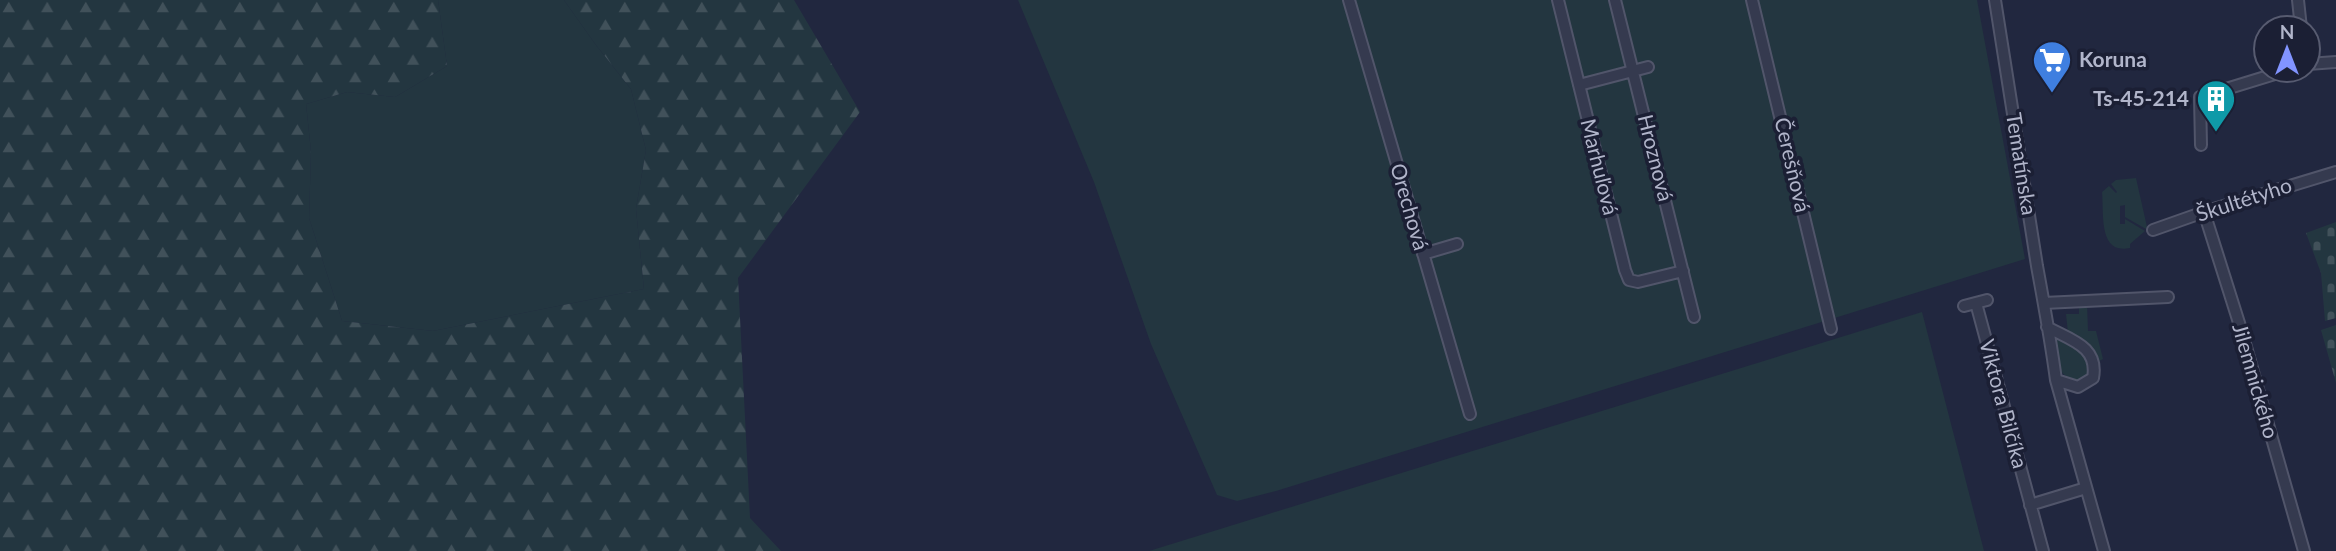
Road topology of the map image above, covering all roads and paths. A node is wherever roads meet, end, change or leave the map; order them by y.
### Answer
1 (1349, 0) edge
2 (1558, 0) edge
3 (1615, 0) edge
4 (1752, 0) edge
5 (1995, 0) edge
6 (1648, 68) dead end
7 (1633, 71) junction
8 (2252, 81) edge
9 (1579, 85) junction
10 (2201, 145) dead end
11 (2336, 172) edge
12 (2204, 212) junction
13 (2153, 230) dead end
14 (1457, 244) dead end
15 (1423, 254) junction
16 (1683, 271) junction
17 (2168, 298) dead end
18 (2044, 303) junction
19 (1964, 306) dead end
20 (1694, 317) dead end
21 (2047, 327) junction
22 (1831, 329) dead end
23 (2056, 380) junction
24 (1470, 414) dead end
25 (2086, 488) junction
26 (2030, 505) junction
27 (2043, 551) edge
28 (2104, 551) edge
29 (2304, 551) edge

1 - 15 street, Orechová
2 - 9 street, Marhuľová
3 - 7 street, Hroznová
4 - 22 street, Čerešňová
5 - 18 street, Tematínska
6 - 7 street
7 - 9 street
7 - 16 street, Hroznová
8 - 10 street
9 - 16 street, Marhuľová
11 - 12 street, Škultétyho
12 - 13 street, Škultétyho
12 - 29 street, Jilemnického
14 - 15 street
15 - 24 street, Orechová
16 - 20 street, Hroznová
17 - 18 street
18 - 21 street, Tematínska
19 - 26 street, Viktora Bilčíka
21 - 23 street, Tematínska
21 - 23 street
23 - 25 street, Tematínska
25 - 26 street
25 - 28 street, Tematínska
26 - 27 street, Viktora Bilčíka

